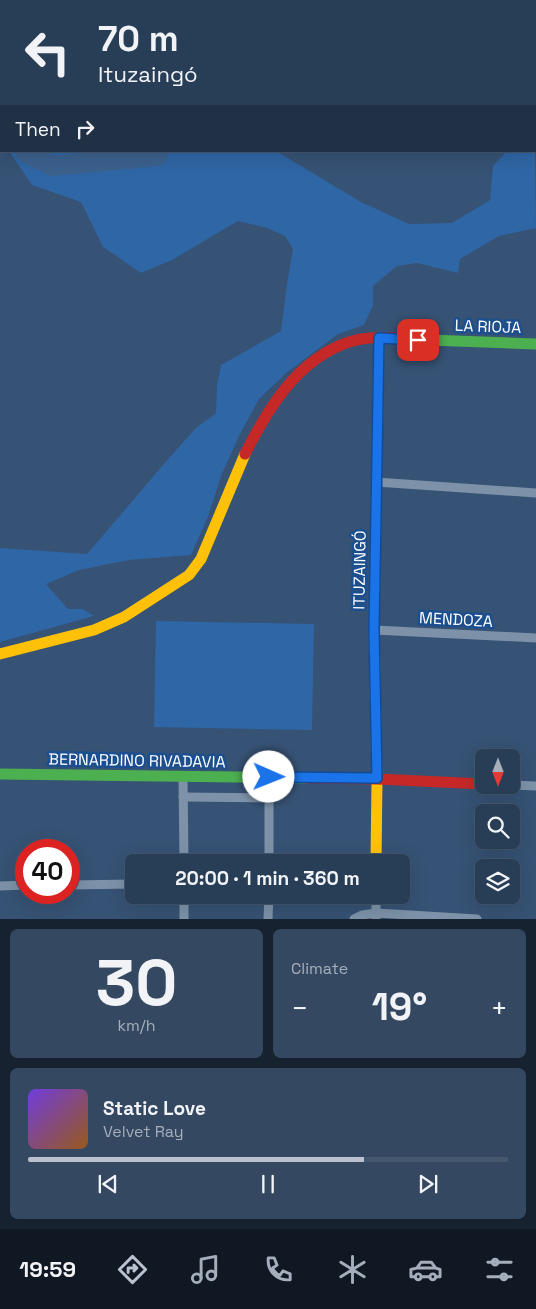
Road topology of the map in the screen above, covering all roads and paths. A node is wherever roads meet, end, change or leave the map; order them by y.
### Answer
1 (379, 338) junction
2 (536, 344) edge
3 (376, 482) junction
4 (536, 492) edge
5 (374, 630) junction
6 (536, 638) edge
7 (0, 654) edge
8 (0, 774) edge
9 (183, 776) junction
10 (269, 777) junction
11 (377, 778) junction
12 (475, 783) edge
13 (520, 785) edge
14 (536, 786) edge
15 (183, 797) junction
16 (269, 798) junction
17 (184, 854) edge
18 (269, 854) edge
19 (376, 854) edge
20 (125, 884) edge
21 (15, 885) edge
22 (80, 885) edge
23 (0, 886) edge
24 (184, 904) edge
25 (269, 904) edge
26 (376, 916) edge
27 (184, 919) edge
28 (268, 919) edge
29 (354, 919) edge
30 (477, 919) edge

1 - 2 street, LA RIOJA
1 - 3 street, ITUZAINGÓ
1 - 7 street, LA RIOJA
3 - 4 street
3 - 5 street, ITUZAINGÓ
5 - 6 street, MENDOZA
5 - 11 street, ITUZAINGÓ
8 - 9 street, BERNARDINO RIVADAVIA
9 - 10 street, BERNARDINO RIVADAVIA
9 - 15 street
10 - 11 street, BERNARDINO RIVADAVIA
10 - 16 street
11 - 12 street, BERNARDINO RIVADAVIA
11 - 19 street, ITUZAINGÓ
13 - 14 street
15 - 16 street
15 - 17 street
16 - 18 street
20 - 22 street
21 - 23 street
24 - 27 street
25 - 28 street
26 - 29 street
26 - 30 street

